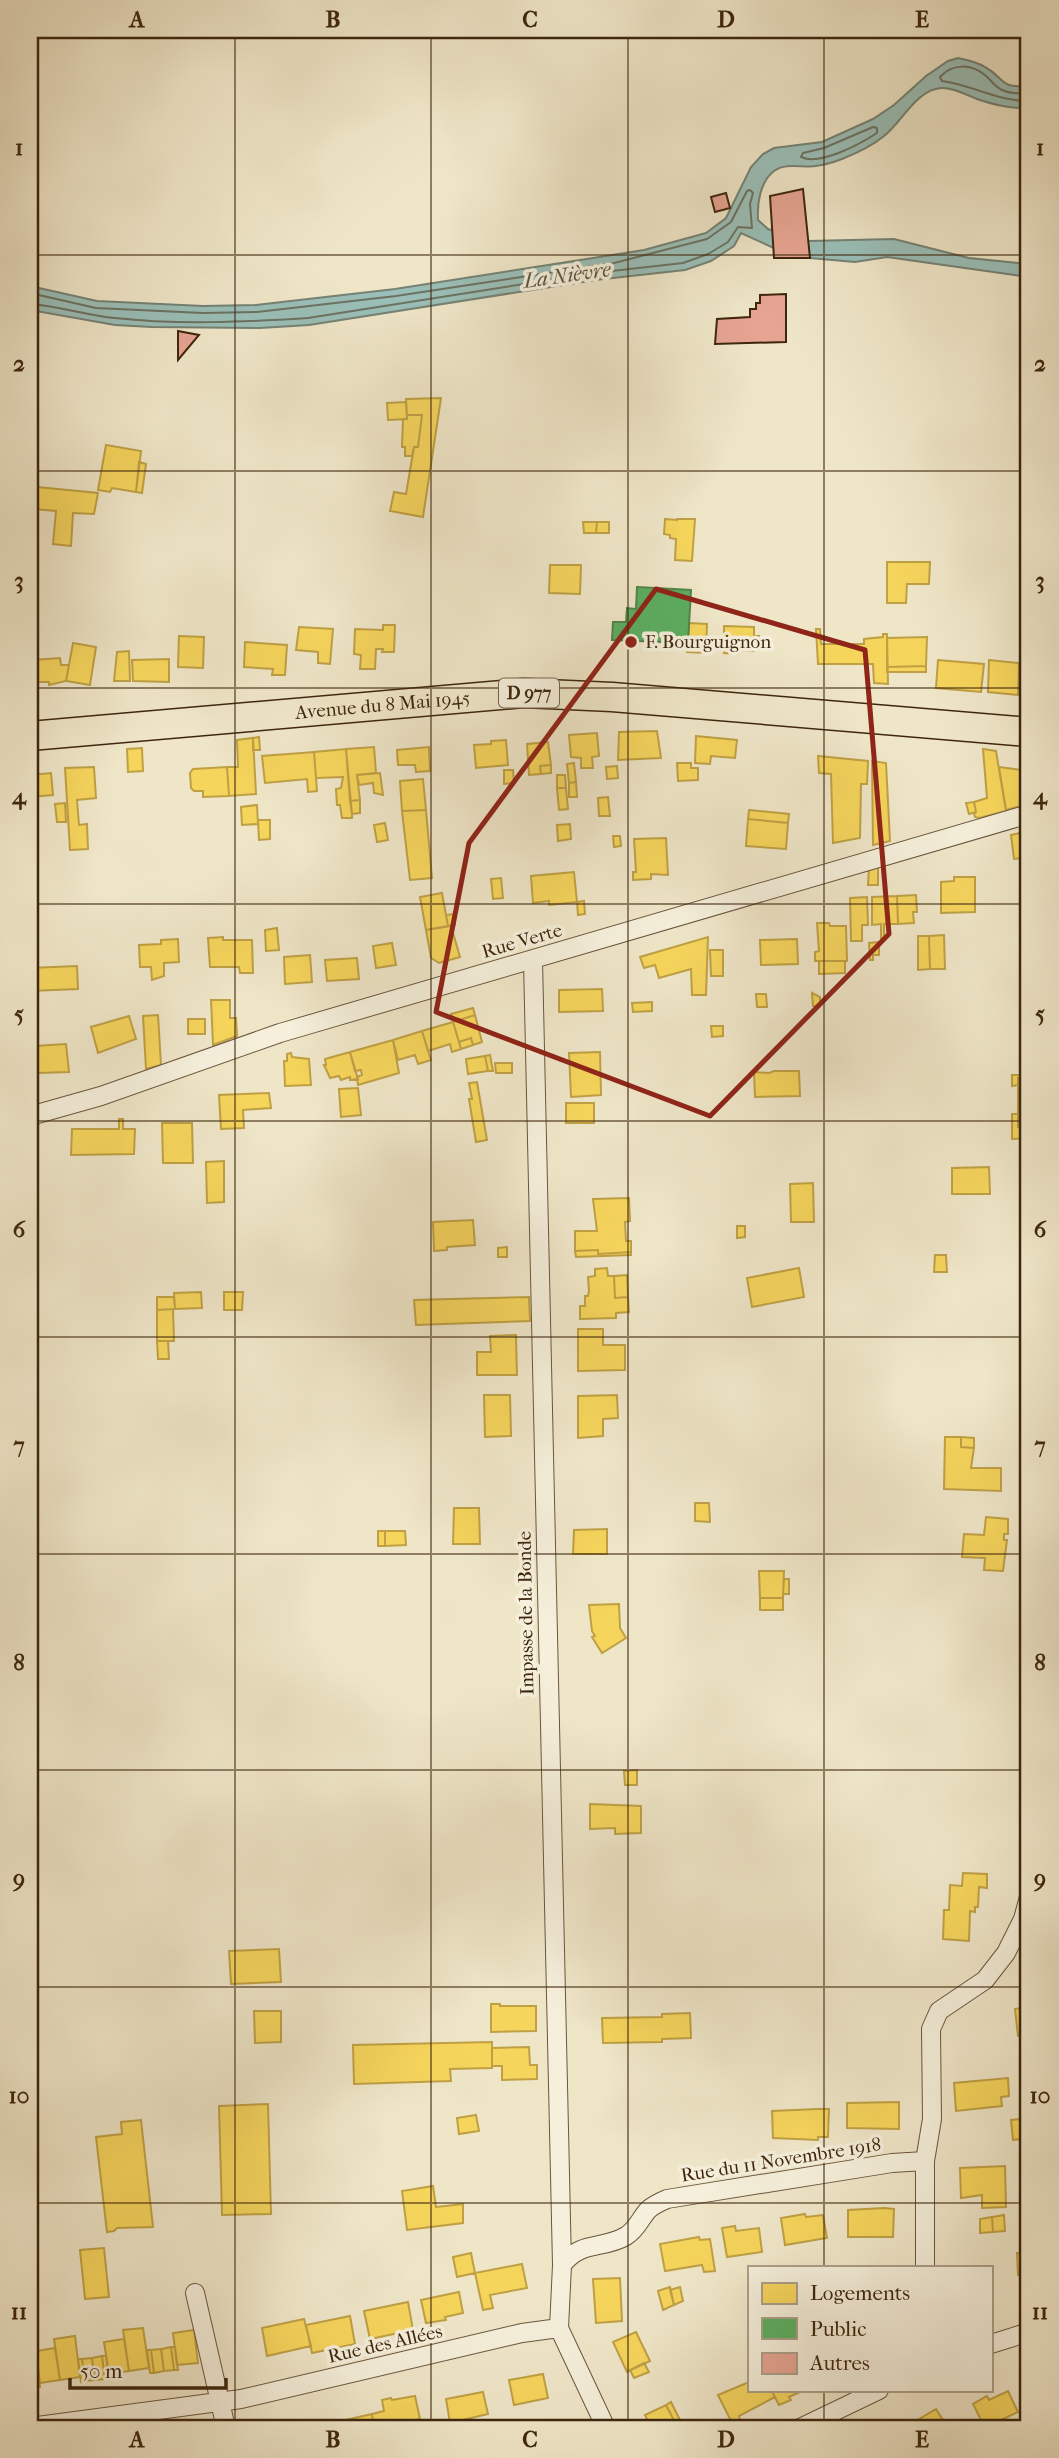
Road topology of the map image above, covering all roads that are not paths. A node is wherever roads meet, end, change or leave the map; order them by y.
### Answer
1 (1029, 732) edge
2 (30, 736) edge
3 (1029, 814) edge
4 (533, 960) junction
5 (30, 1116) edge
6 (1029, 1897) edge
7 (925, 2161) junction
8 (562, 2265) junction
9 (925, 2266) edge
10 (195, 2293) dead end
11 (559, 2328) junction
12 (1029, 2332) edge
13 (992, 2344) edge
14 (875, 2392) edge
15 (221, 2402) junction
16 (30, 2427) edge
17 (226, 2428) edge
18 (606, 2428) edge
19 (800, 2428) edge

1 - 2 main road, Avenue du 8 Mai 1945 / D 977
3 - 4 street, Rue Verte
4 - 5 street, Rue Verte
4 - 8 street, Impasse de la Bonde
6 - 7 street
7 - 8 street, Rue du 11 Novembre 1918
7 - 9 street
8 - 11 street, Impasse de la Bonde
10 - 15 street
11 - 15 street, Rue des Allées
11 - 18 street
12 - 13 street
14 - 19 street
15 - 16 street, Rue des Allées
15 - 17 street

